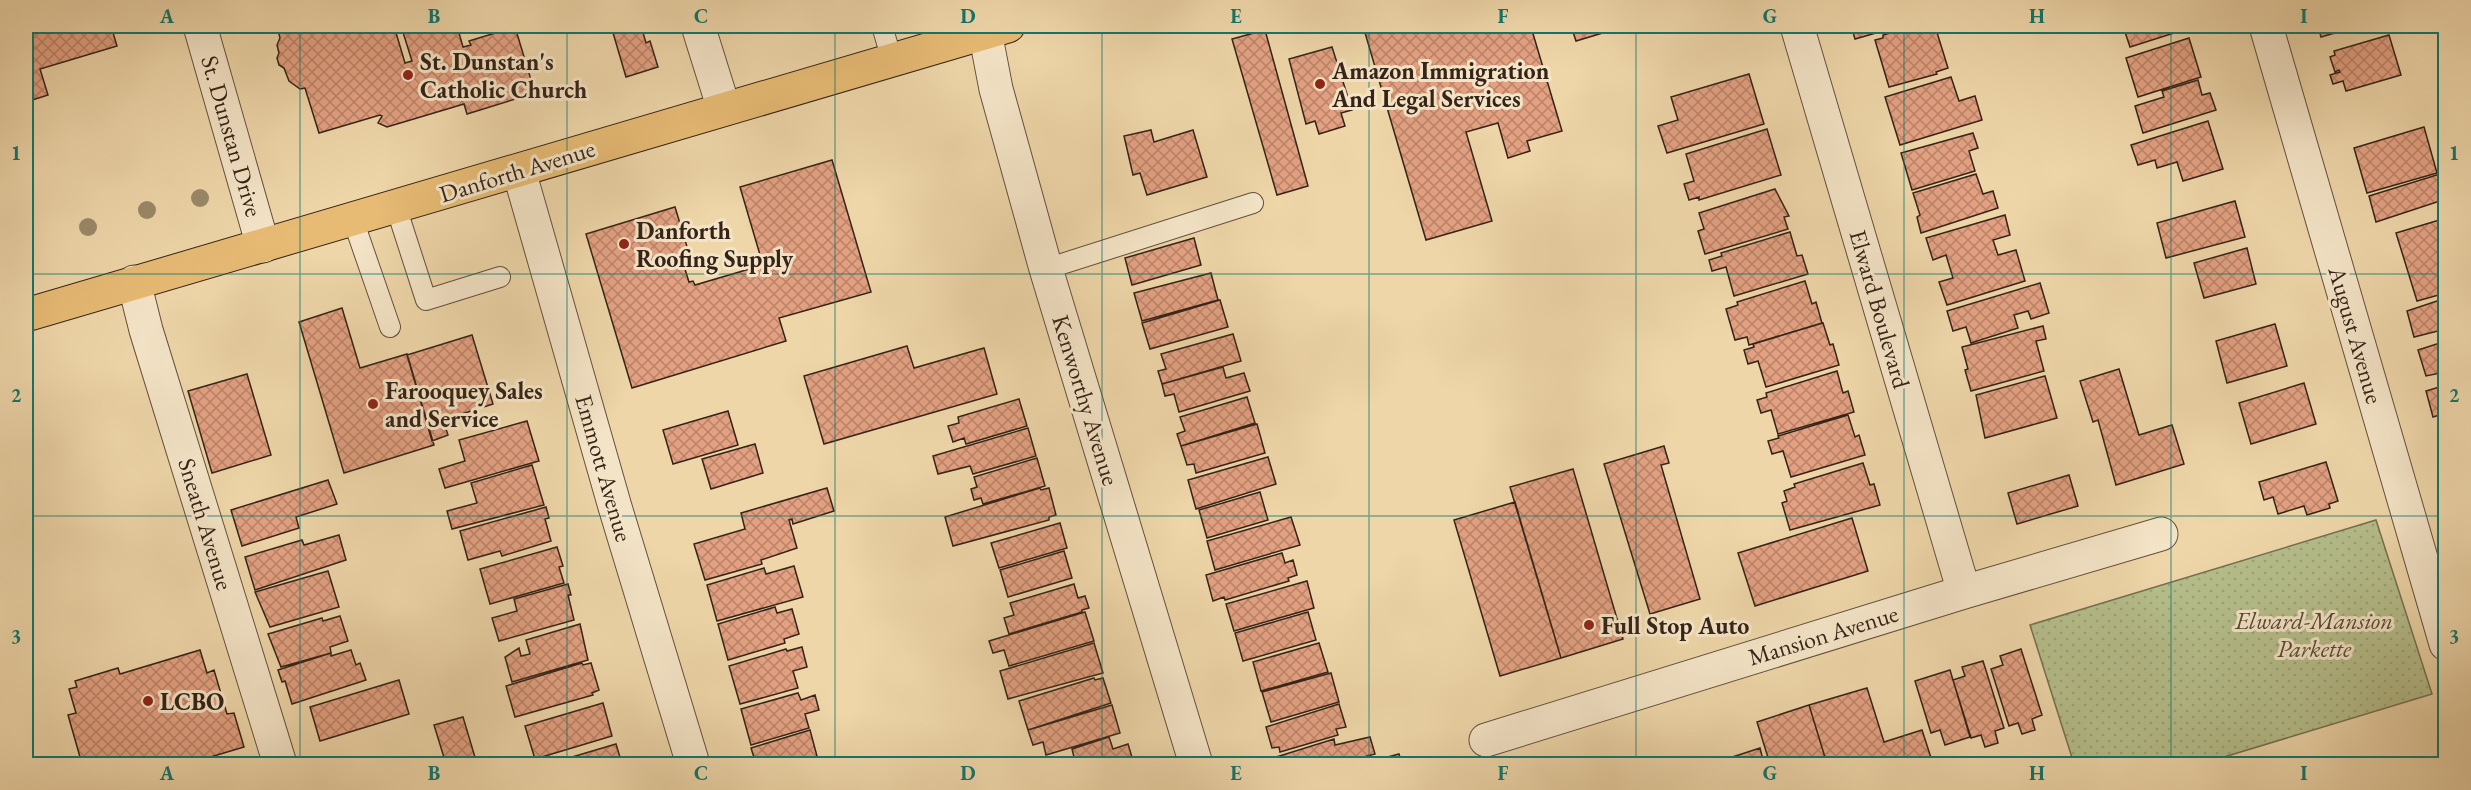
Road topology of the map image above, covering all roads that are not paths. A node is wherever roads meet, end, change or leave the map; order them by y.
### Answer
1 (200, 26) edge
2 (698, 26) edge
3 (882, 26) edge
4 (1797, 26) edge
5 (2266, 26) edge
6 (996, 29) edge
7 (892, 60) junction
8 (724, 109) junction
9 (519, 171) junction
10 (1252, 202) dead end
11 (396, 207) junction
12 (353, 220) junction
13 (263, 246) junction
14 (1046, 269) junction
15 (501, 277) dead end
16 (134, 282) junction
17 (26, 315) edge
18 (390, 327) dead end
19 (2161, 534) dead end
20 (1964, 592) junction
21 (2445, 644) edge
22 (1486, 740) dead end
23 (280, 765) edge
24 (693, 765) edge
25 (1196, 765) edge

1 - 13 street, St. Dunstan Drive
2 - 8 street
3 - 7 lane
4 - 20 street, Elward Boulevard
5 - 21 street, August Avenue
6 - 7 main road, Danforth Avenue
6 - 14 street, Kenworthy Avenue
7 - 8 main road, Danforth Avenue
8 - 9 main road, Danforth Avenue
9 - 11 main road, Danforth Avenue
9 - 24 street, Emmott Avenue
10 - 14 lane
11 - 12 main road, Danforth Avenue
11 - 15 lane
12 - 13 main road, Danforth Avenue
12 - 18 lane
13 - 16 main road, Danforth Avenue
14 - 25 street, Kenworthy Avenue
16 - 17 main road, Danforth Avenue
16 - 23 street, Sneath Avenue
19 - 20 street, Mansion Avenue
20 - 22 street, Mansion Avenue

